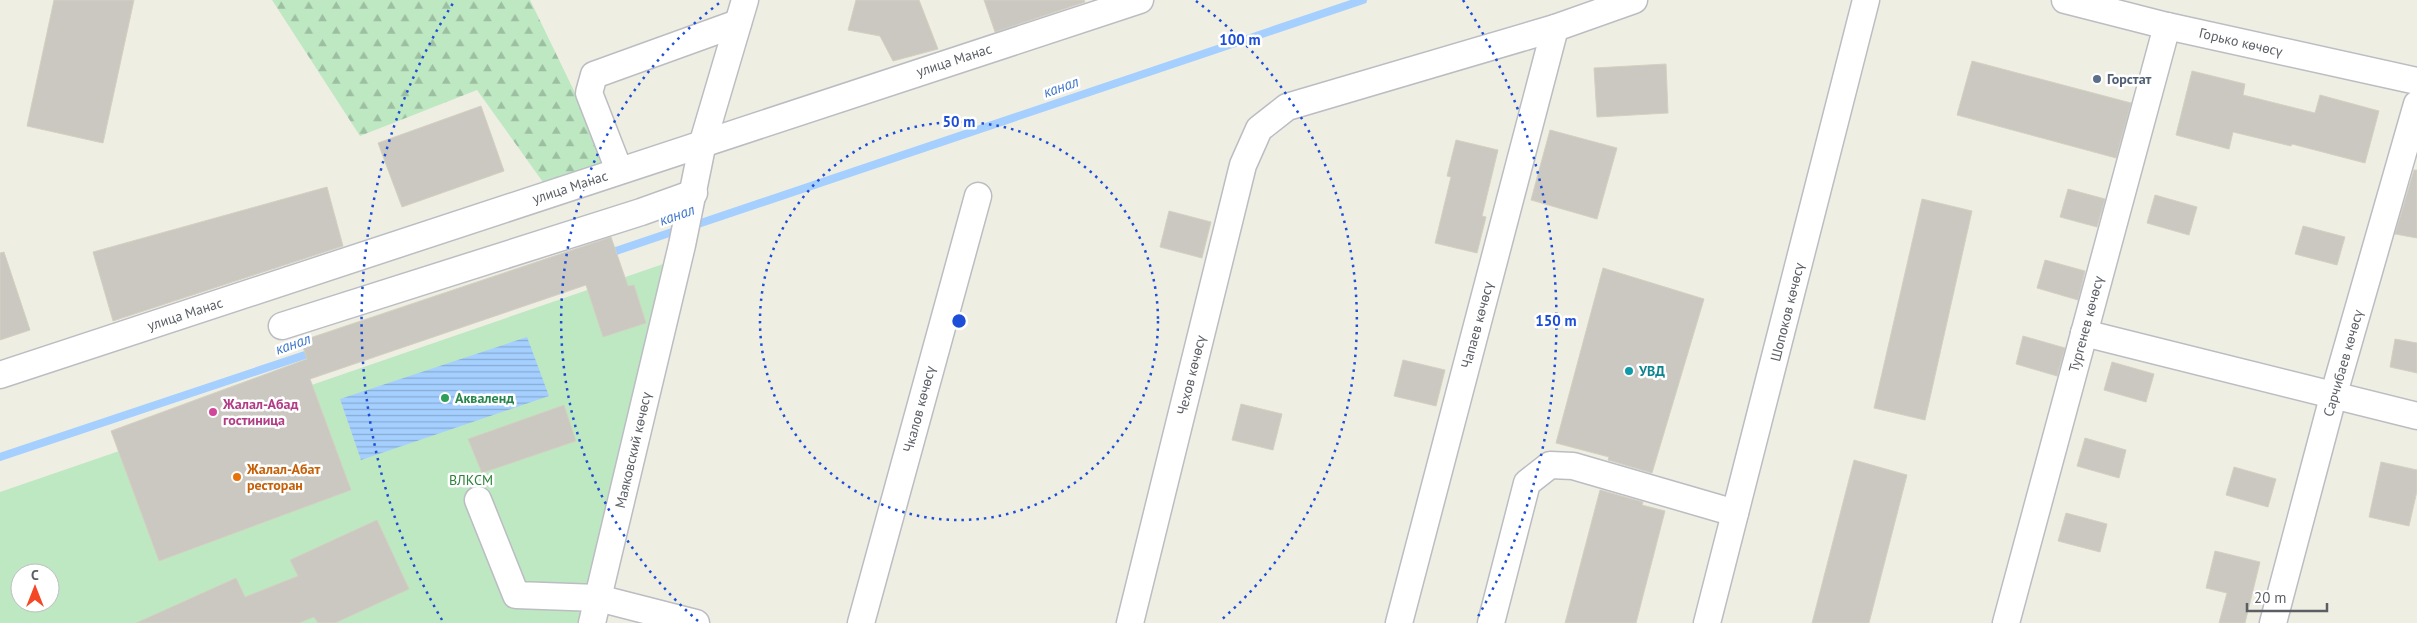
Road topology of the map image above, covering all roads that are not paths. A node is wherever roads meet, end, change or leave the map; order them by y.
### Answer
1 (1140, 0) edge
2 (1634, 0) edge
3 (1866, 0) edge
4 (2065, 0) edge
5 (742, 12) edge
6 (2167, 26) junction
7 (1555, 28) junction
8 (2417, 81) edge
9 (2417, 104) edge
10 (703, 142) junction
11 (619, 170) junction
12 (693, 196) junction
13 (978, 196) dead end
14 (282, 326) dead end
15 (2084, 333) junction
16 (0, 375) edge
17 (2333, 397) junction
18 (2417, 416) edge
19 (478, 500) dead end
20 (1735, 512) junction
21 (598, 598) junction
22 (592, 623) edge
23 (696, 623) edge
24 (860, 623) edge
25 (1130, 623) edge
26 (1398, 623) edge
27 (1491, 623) edge
28 (1707, 623) edge
29 (2006, 623) edge
30 (2273, 623) edge

1 - 10 street, улица Манас
2 - 7 street
3 - 20 street, Шопоков көчөсү
4 - 6 street, Горько көчөсү
5 - 10 street
5 - 11 street
6 - 8 street, Горько көчөсү
6 - 15 street, Тургенев көчөсү
7 - 25 street, Чехов көчөсү
7 - 26 street, Чапаев көчөсү
9 - 17 street, Сарчибаев көчөсү
10 - 11 street, улица Манас
10 - 12 street, Маяковский көчөсү
11 - 16 street, улица Манас
12 - 14 street
12 - 21 street, Маяковский көчөсү
13 - 24 street, Чкалов көчөсү
15 - 17 street
15 - 29 street, Тургенев көчөсү
17 - 18 street
17 - 30 street, Сарчибаев көчөсү
19 - 21 street
20 - 27 street
20 - 28 street, Шопоков көчөсү
21 - 22 street, Маяковский көчөсү
21 - 23 street

